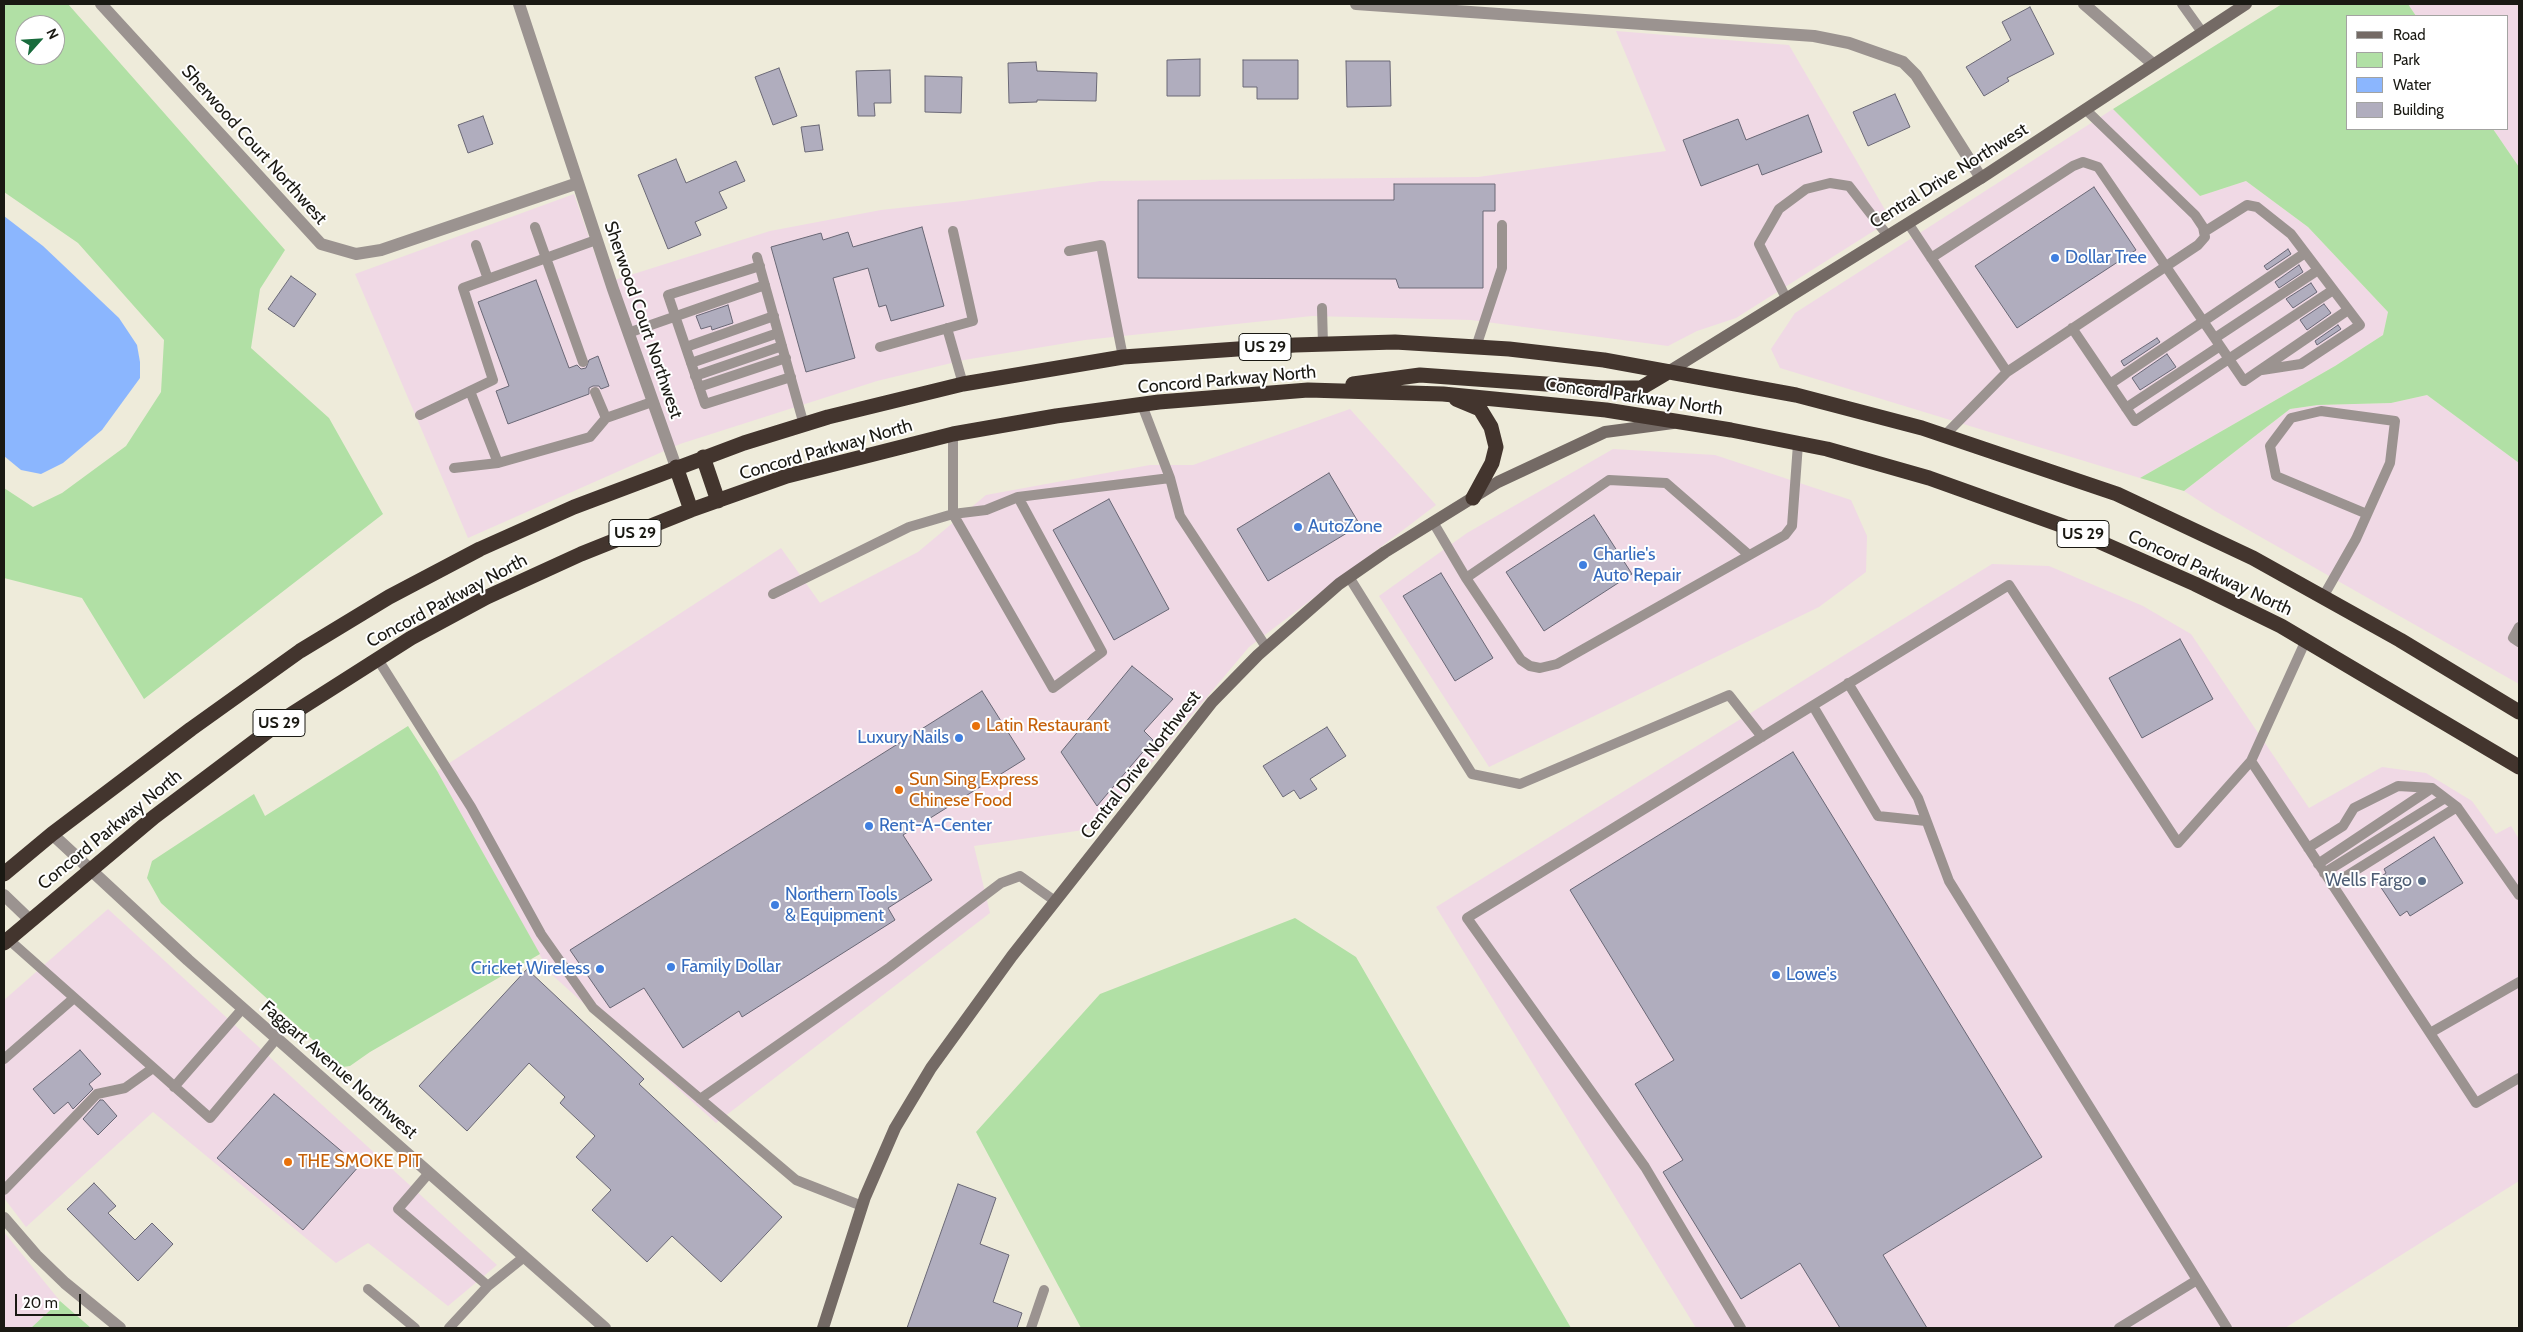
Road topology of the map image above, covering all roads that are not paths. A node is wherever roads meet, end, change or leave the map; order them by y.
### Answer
1 (101, 4) edge
2 (519, 4) edge
3 (1356, 4) edge
4 (2084, 4) edge
5 (2182, 4) edge
6 (2246, 4) edge
7 (2202, 32) junction
8 (2153, 64) junction
9 (2085, 109) junction
10 (1981, 178) junction
11 (578, 183) junction
12 (1908, 223) junction
13 (1502, 225) dead end
14 (535, 227) dead end
15 (954, 231) dead end
16 (2204, 232) junction
17 (1888, 236) junction
18 (596, 240) junction
19 (476, 245) dead end
20 (1069, 251) dead end
21 (2305, 253) junction
22 (546, 258) junction
23 (1931, 258) junction
24 (2165, 267) junction
25 (2318, 270) junction
26 (488, 279) junction
27 (765, 285) junction
28 (2333, 290) junction
29 (1786, 298) junction
30 (1322, 308) dead end
31 (2348, 310) junction
32 (675, 316) junction
33 (774, 316) junction
34 (2203, 322) junction
35 (947, 328) junction
36 (2072, 328) junction
37 (628, 332) junction
38 (778, 333) junction
39 (2217, 342) junction
40 (1323, 344) junction
41 (782, 346) junction
42 (686, 347) junction
43 (880, 347) dead end
44 (1476, 347) junction
45 (1123, 357) junction
46 (786, 358) junction
47 (2229, 360) junction
48 (583, 362) dead end
49 (691, 363) junction
50 (2259, 371) junction
51 (1668, 372) junction
52 (2007, 372) junction
53 (695, 376) junction
54 (791, 376) junction
55 (963, 384) junction
56 (2110, 384) junction
57 (699, 388) junction
58 (1308, 390) junction
59 (470, 391) junction
60 (595, 392) dead end
61 (1443, 394) junction
62 (652, 402) junction
63 (1142, 404) junction
64 (2126, 408) junction
65 (420, 415) dead end
66 (606, 418) junction
67 (1683, 422) junction
68 (804, 425) junction
69 (953, 434) junction
70 (1945, 436) junction
71 (1798, 444) junction
72 (703, 458) junction
73 (498, 463) junction
74 (676, 467) junction
75 (454, 468) dead end
76 (1170, 478) junction
77 (1018, 497) junction
78 (1472, 498) junction
79 (718, 501) junction
80 (691, 510) junction
81 (953, 514) junction
82 (2367, 514) junction
83 (1433, 522) junction
84 (1749, 555) junction
85 (1348, 577) junction
86 (1466, 578) junction
87 (773, 594) dead end
88 (2323, 597) junction
89 (2519, 627) edge
90 (2306, 640) junction
91 (2519, 642) edge
92 (1266, 647) junction
93 (377, 658) junction
94 (1848, 683) junction
95 (1813, 706) junction
96 (2519, 712) edge
97 (1762, 737) junction
98 (2250, 761) junction
99 (2519, 767) edge
100 (2432, 788) junction
101 (2445, 798) junction
102 (2457, 807) junction
103 (1926, 821) junction
104 (52, 834) junction
105 (2308, 848) junction
106 (2318, 864) junction
107 (91, 869) junction
108 (2324, 873) junction
109 (4, 874) edge
110 (2332, 885) junction
111 (4, 895) edge
112 (2519, 895) edge
113 (1055, 901) junction
114 (30, 920) junction
115 (6, 941) edge
116 (2519, 982) edge
117 (74, 998) junction
118 (243, 1008) junction
119 (2430, 1033) junction
120 (277, 1038) junction
121 (4, 1059) edge
122 (153, 1068) junction
123 (2519, 1078) edge
124 (174, 1087) junction
125 (700, 1099) junction
126 (429, 1173) junction
127 (4, 1190) edge
128 (862, 1206) junction
129 (4, 1218) edge
130 (524, 1257) junction
131 (2197, 1280) junction
132 (488, 1286) junction
133 (368, 1289) dead end
134 (1044, 1290) dead end
135 (120, 1328) edge
136 (415, 1328) edge
137 (449, 1328) edge
138 (605, 1328) edge
139 (823, 1328) edge
140 (1031, 1328) edge
141 (1741, 1328) edge
142 (2119, 1328) edge
143 (2227, 1328) edge

1 - 11 street, Sherwood Court Northwest
2 - 11 street, Sherwood Court Northwest
3 - 10 street
4 - 8 street
5 - 7 lane
6 - 7 street, Central Drive Northwest
7 - 8 street, Central Drive Northwest
8 - 9 street, Central Drive Northwest
9 - 10 street, Central Drive Northwest
9 - 16 lane
10 - 12 street, Central Drive Northwest
11 - 18 street, Sherwood Court Northwest
12 - 17 street, Central Drive Northwest
12 - 23 lane
13 - 44 lane
14 - 22 lane
15 - 35 lane
16 - 21 lane
16 - 24 lane
17 - 29 street, Central Drive Northwest
17 - 29 lane
18 - 22 lane
18 - 37 street, Sherwood Court Northwest
19 - 26 lane
20 - 45 lane
21 - 25 lane
21 - 34 lane
22 - 26 lane
22 - 48 lane
23 - 24 lane
23 - 52 lane
24 - 34 lane
24 - 36 lane
25 - 28 lane
25 - 39 lane
26 - 59 lane
27 - 32 lane
27 - 32 lane
27 - 33 lane
28 - 31 lane
28 - 47 lane
29 - 51 street, Central Drive Northwest
30 - 40 lane
31 - 50 lane
31 - 50 lane
32 - 37 lane
32 - 42 lane
33 - 38 lane
33 - 42 lane
34 - 39 lane
34 - 56 lane
35 - 43 lane
35 - 55 lane
36 - 52 lane
36 - 56 lane
37 - 62 street, Sherwood Court Northwest
38 - 41 lane
38 - 49 lane
39 - 47 lane
39 - 64 lane
40 - 44 highway, Concord Parkway North / US 29
40 - 45 highway, Concord Parkway North / US 29
41 - 46 lane
41 - 53 lane
42 - 49 lane
44 - 51 highway, Concord Parkway North / US 29
45 - 55 highway, Concord Parkway North / US 29
46 - 54 lane
46 - 57 lane
47 - 50 lane
47 - 64 lane
49 - 53 lane
51 - 58 highway
51 - 70 highway, Concord Parkway North / US 29
52 - 70 lane
53 - 57 lane
54 - 57 lane
54 - 68 lane
55 - 68 highway, Concord Parkway North / US 29
56 - 64 lane
58 - 61 highway, Concord Parkway North / US 29
58 - 63 highway, Concord Parkway North / US 29
59 - 65 lane
59 - 73 lane
60 - 66 lane
61 - 67 highway, Concord Parkway North / US 29
61 - 78 highway
62 - 66 lane
62 - 74 street, Sherwood Court Northwest
63 - 69 highway, Concord Parkway North / US 29
63 - 76 lane
66 - 73 lane
67 - 71 highway, Concord Parkway North / US 29
67 - 78 street, Central Drive Northwest
68 - 72 highway, Concord Parkway North / US 29
69 - 79 highway, Concord Parkway North / US 29
69 - 81 lane
70 - 88 highway, Concord Parkway North / US 29
71 - 84 lane
71 - 90 highway, Concord Parkway North / US 29
72 - 74 highway, Concord Parkway North / US 29
72 - 79 highway
73 - 75 lane
74 - 80 highway
74 - 104 highway, Concord Parkway North / US 29
76 - 77 lane
76 - 92 lane
77 - 81 lane
77 - 81 lane
78 - 83 street, Central Drive Northwest
79 - 80 highway, Concord Parkway North / US 29
80 - 93 highway, Concord Parkway North / US 29
81 - 87 lane
82 - 82 lane
82 - 88 lane
83 - 85 street, Central Drive Northwest
83 - 86 lane
84 - 86 lane
84 - 86 lane
85 - 92 street, Central Drive Northwest
85 - 97 lane
88 - 96 highway, Concord Parkway North / US 29
89 - 91 lane
90 - 98 lane
90 - 99 highway, Concord Parkway North / US 29
92 - 113 street, Central Drive Northwest
93 - 107 highway, Concord Parkway North / US 29
93 - 125 lane
94 - 95 lane
94 - 98 lane
94 - 103 lane
95 - 97 lane
95 - 103 lane
97 - 141 lane
98 - 105 lane
100 - 101 lane
100 - 105 lane
100 - 106 lane
101 - 102 lane
101 - 108 lane
102 - 110 lane
102 - 112 lane
103 - 131 lane
104 - 107 street, Faggart Avenue Northwest
104 - 109 highway, Concord Parkway North / US 29
105 - 106 lane
106 - 108 lane
107 - 114 highway, Concord Parkway North / US 29
107 - 118 street, Faggart Avenue Northwest
108 - 110 lane
110 - 119 lane
111 - 114 street
113 - 125 lane
113 - 128 street, Central Drive Northwest
114 - 115 highway, Concord Parkway North / US 29
115 - 117 lane
116 - 119 lane
117 - 121 lane
117 - 122 lane
118 - 120 street, Faggart Avenue Northwest
118 - 124 lane
119 - 123 lane
120 - 124 lane
120 - 126 street, Faggart Avenue Northwest
122 - 124 lane
122 - 127 lane
125 - 128 lane
126 - 130 street, Faggart Avenue Northwest
126 - 132 lane
128 - 139 street, Central Drive Northwest
129 - 135 street
130 - 132 lane
130 - 138 street, Faggart Avenue Northwest
131 - 142 lane
131 - 143 lane
132 - 137 lane
133 - 136 lane
134 - 140 lane

